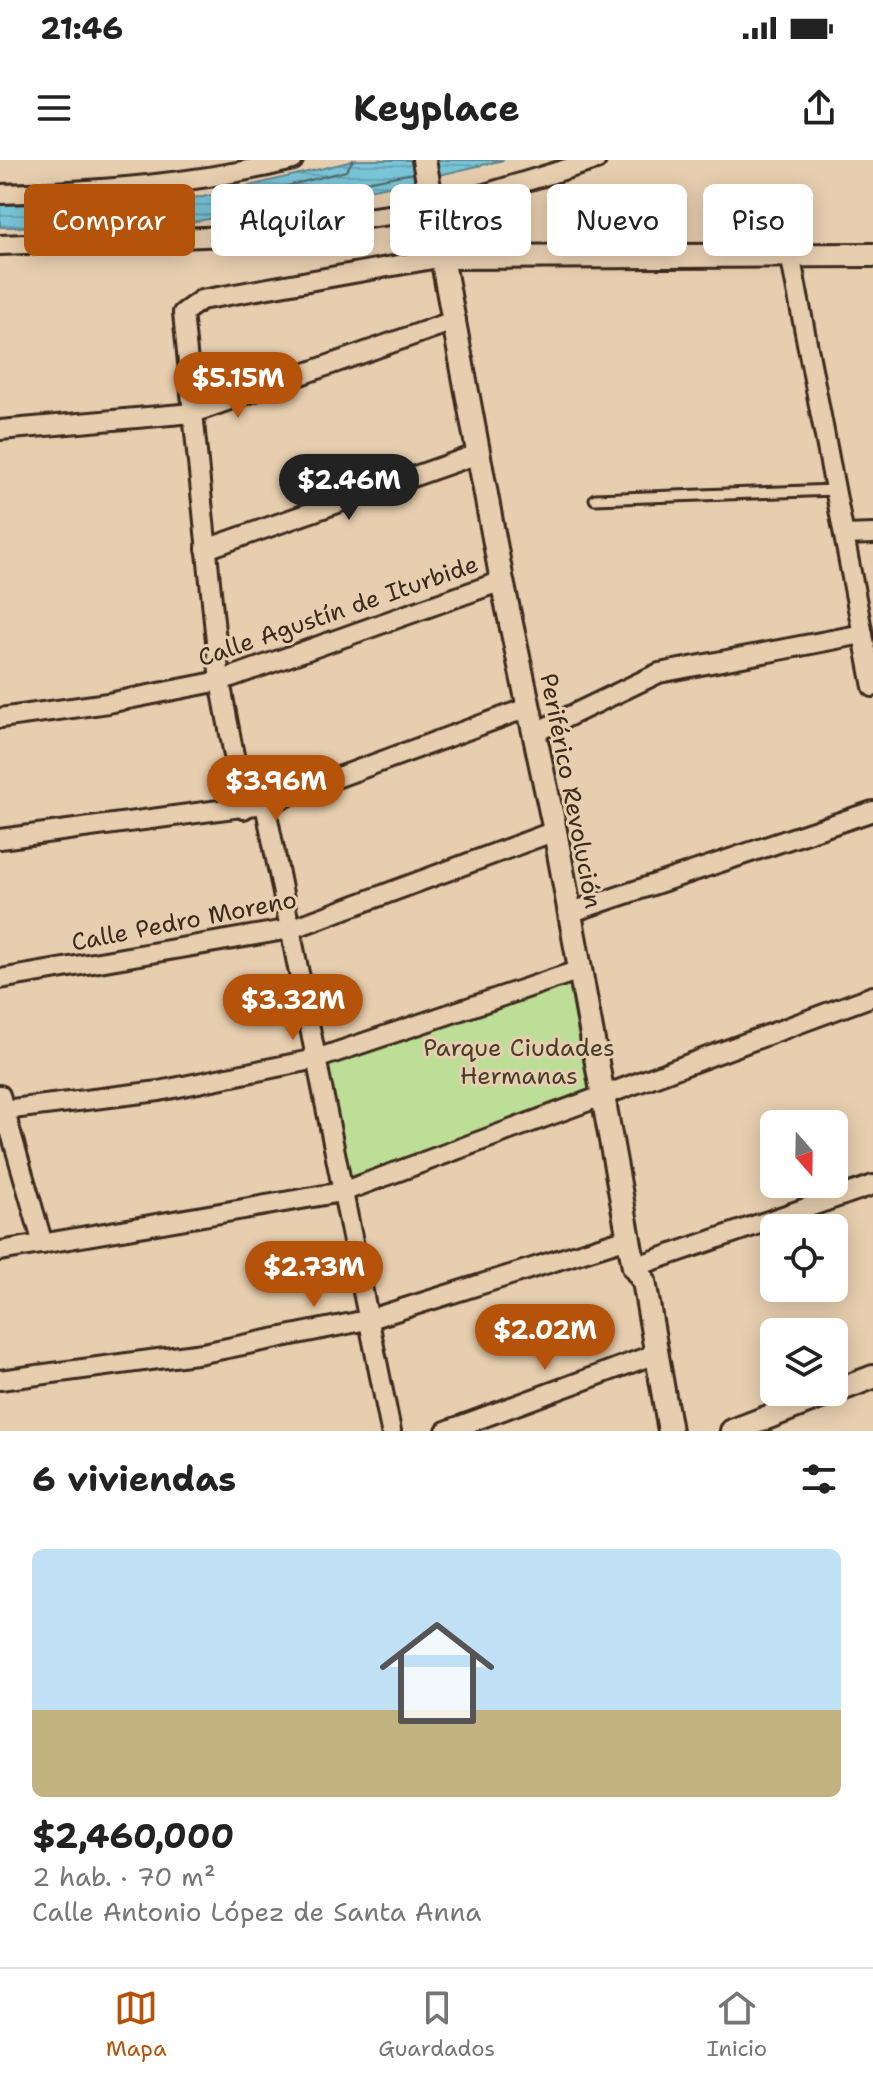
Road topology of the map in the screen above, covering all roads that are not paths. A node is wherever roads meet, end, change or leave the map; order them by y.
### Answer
1 (293, 160) edge
2 (424, 160) edge
3 (596, 160) edge
4 (248, 165) edge
5 (429, 184) edge
6 (505, 184) edge
7 (0, 194) edge
8 (390, 210) edge
9 (0, 245) edge
10 (813, 254) edge
11 (703, 255) edge
12 (873, 255) edge
13 (790, 256) edge
14 (444, 257) junction
15 (456, 320) junction
16 (193, 413) junction
17 (0, 430) edge
18 (478, 454) junction
19 (835, 490) junction
20 (595, 499) dead end
21 (873, 534) edge
22 (845, 535) junction
23 (206, 549) junction
24 (502, 581) junction
25 (863, 634) junction
26 (220, 681) junction
27 (873, 687) edge
28 (527, 708) junction
29 (0, 718) edge
30 (534, 733) junction
31 (265, 804) junction
32 (244, 809) junction
33 (873, 811) edge
34 (555, 831) junction
35 (0, 839) edge
36 (569, 913) junction
37 (291, 929) junction
38 (580, 970) junction
39 (0, 979) edge
40 (873, 996) edge
41 (316, 1059) junction
42 (602, 1096) junction
43 (1, 1110) edge
44 (873, 1185) edge
45 (342, 1192) junction
46 (628, 1238) junction
47 (43, 1244) junction
48 (0, 1251) edge
49 (634, 1267) junction
50 (367, 1320) junction
51 (658, 1353) junction
52 (873, 1377) edge
53 (0, 1380) edge
54 (391, 1431) edge
55 (446, 1431) edge
56 (670, 1431) edge
57 (732, 1431) edge

1 - 4 street
2 - 5 street, Periférico Revolución
3 - 6 street
4 - 7 street
8 - 9 street
10 - 12 street
11 - 14 street
13 - 19 street
14 - 15 street, Periférico Revolución
14 - 16 street
15 - 16 street
15 - 18 street, Periférico Revolución
16 - 17 street
16 - 23 street
18 - 23 street
18 - 24 street, Periférico Revolución
19 - 20 lane
19 - 22 street
21 - 22 street
22 - 25 street
23 - 26 street
24 - 26 street, Calle Agustín de Iturbide
24 - 28 street, Periférico Revolución
25 - 27 street
25 - 30 street
26 - 29 street, Calle Agustín de Iturbide
26 - 32 street
28 - 30 street, Periférico Revolución
28 - 31 street
30 - 34 street, Periférico Revolución
31 - 32 street
31 - 37 street
32 - 35 street
33 - 36 street
34 - 36 street, Periférico Revolución
34 - 37 street, Calle Pedro Moreno
36 - 38 street, Periférico Revolución
37 - 39 street, Calle Pedro Moreno
37 - 41 street
38 - 41 street
38 - 42 street, Periférico Revolución
40 - 42 street
41 - 43 street
41 - 45 street
42 - 45 street
42 - 46 street, Periférico Revolución
43 - 47 street
44 - 49 street
45 - 47 street
45 - 50 street
46 - 49 street, Periférico Revolución
46 - 50 street
47 - 48 street
49 - 51 street, Periférico Revolución
50 - 53 street
50 - 54 street
51 - 55 street
51 - 56 street, Periférico Revolución
52 - 57 street

